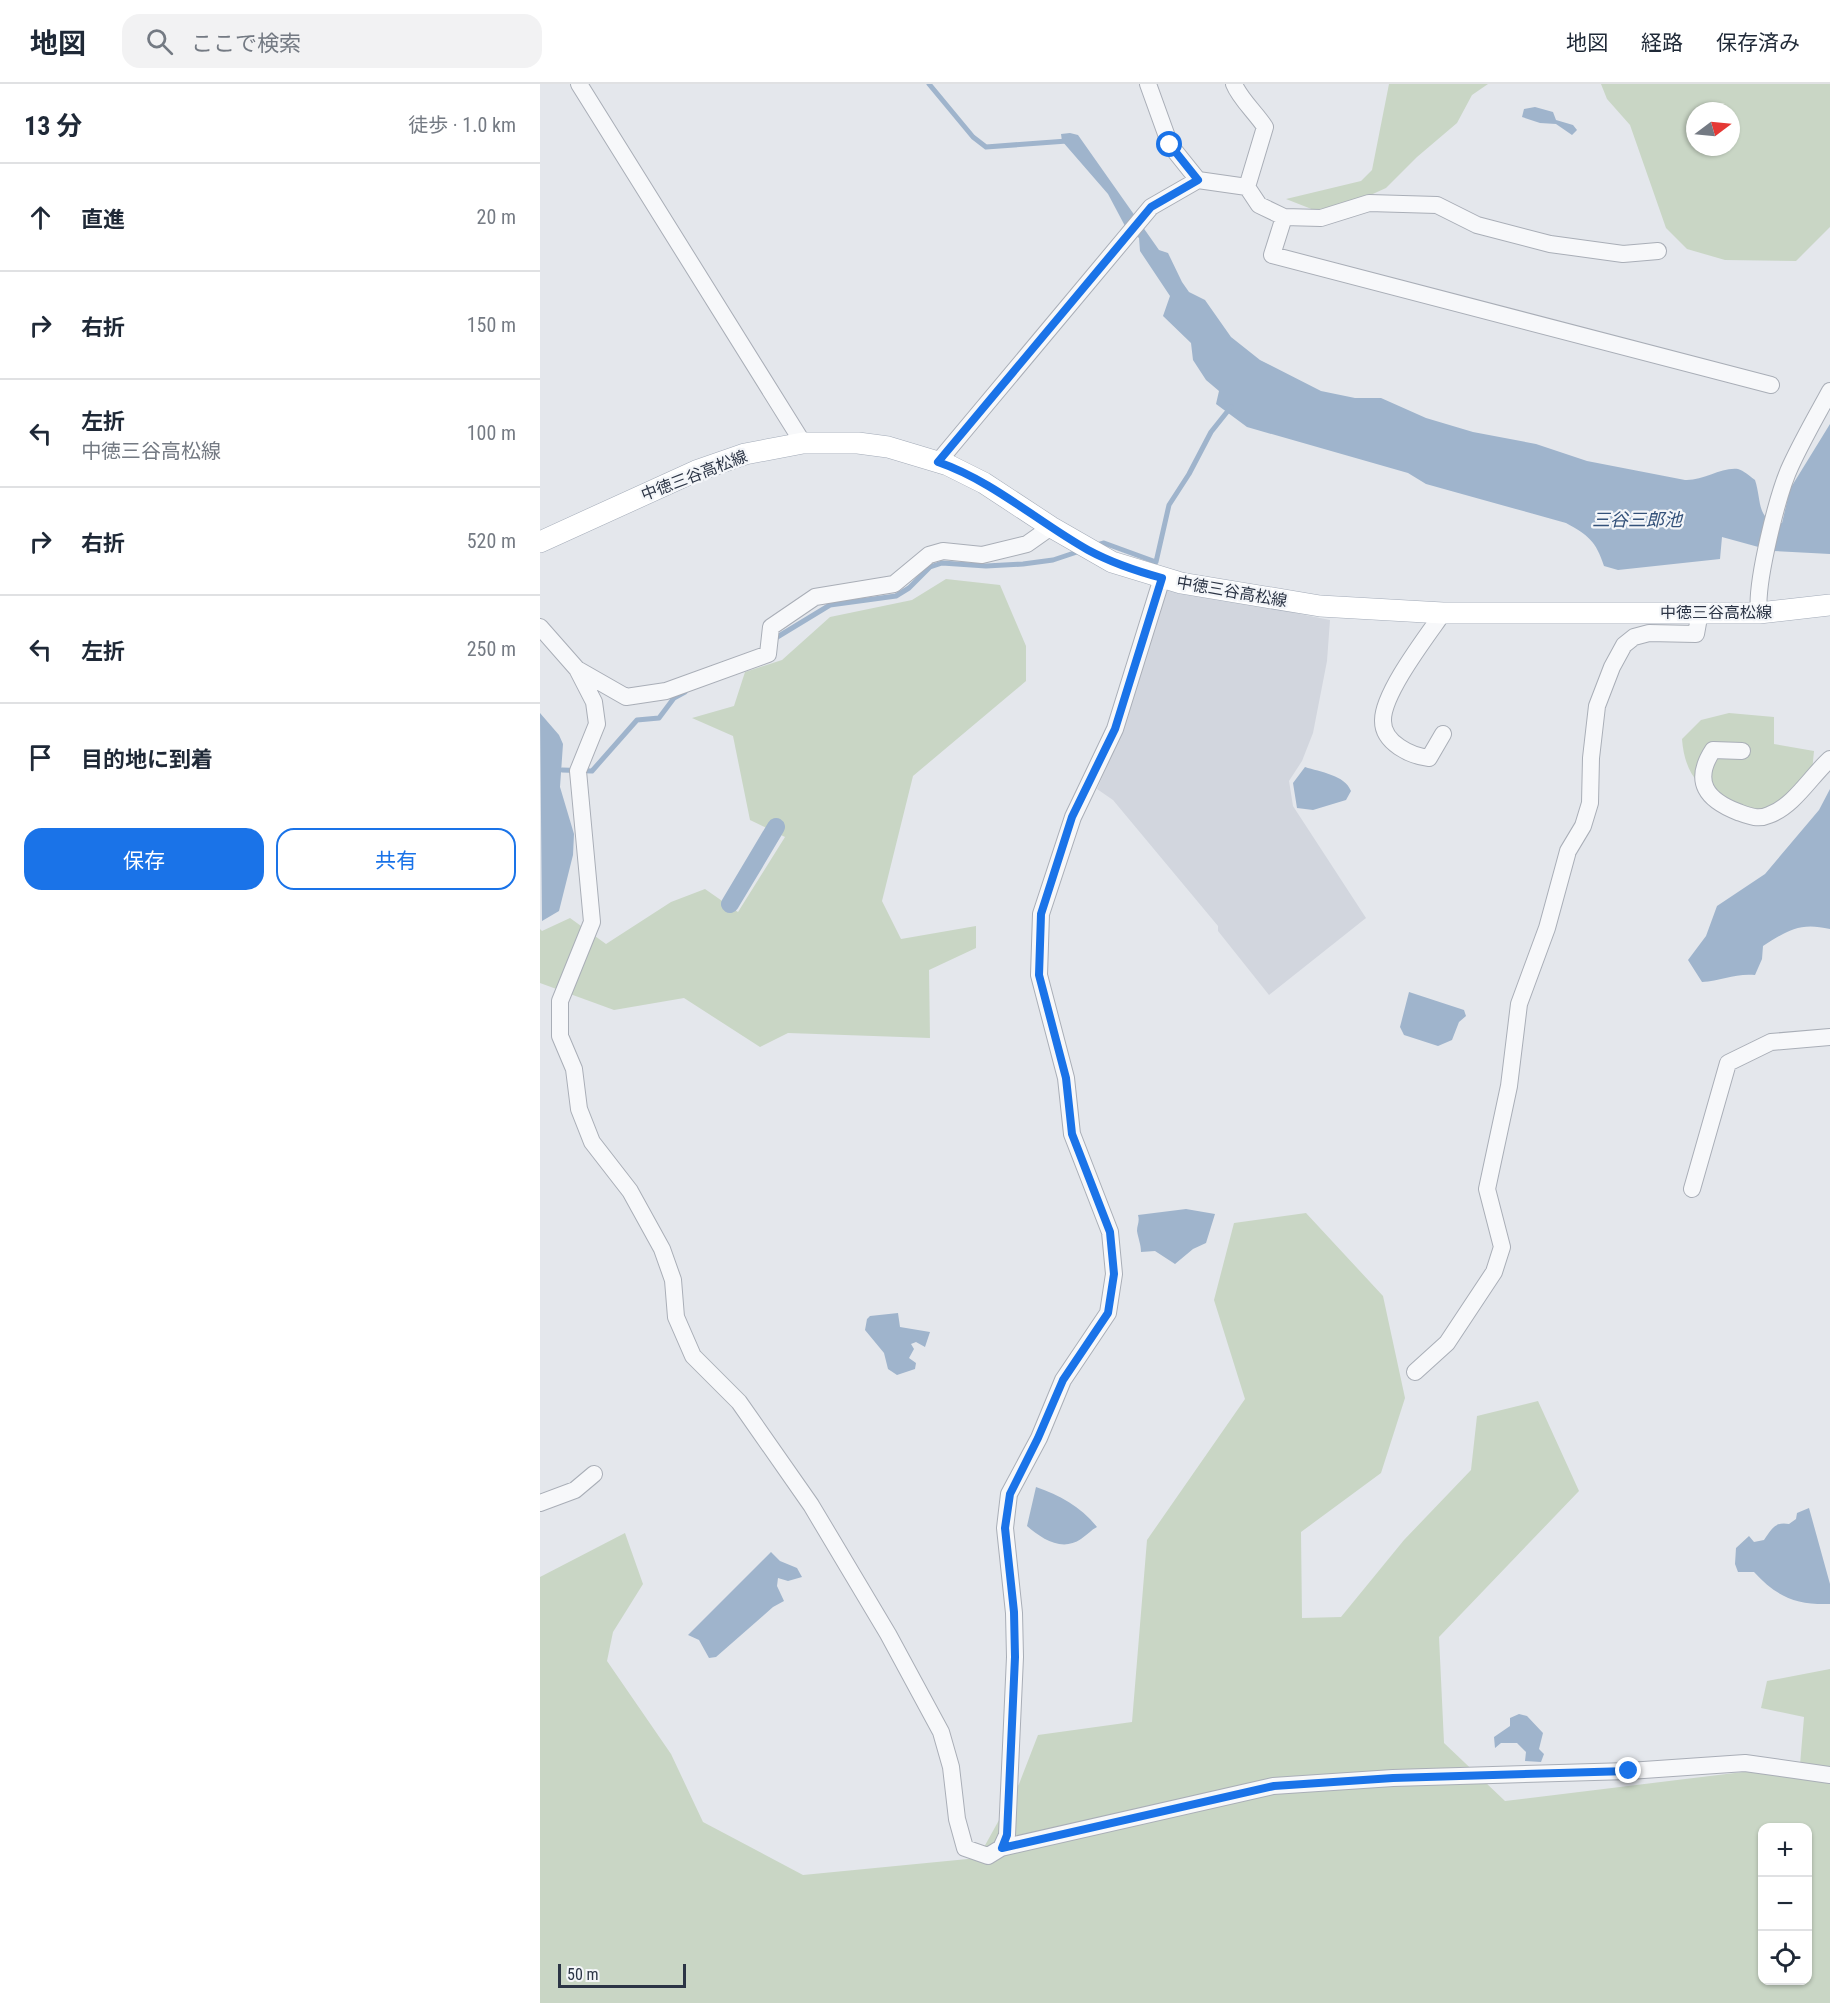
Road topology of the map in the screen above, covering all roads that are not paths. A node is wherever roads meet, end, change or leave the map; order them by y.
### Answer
1 (579, 84) edge
2 (1148, 84) edge
3 (1234, 84) edge
4 (1198, 180) junction
5 (1247, 187) junction
6 (1284, 217) junction
7 (1658, 251) dead end
8 (1771, 385) dead end
9 (1830, 391) edge
10 (803, 443) junction
11 (938, 462) junction
12 (1051, 527) junction
13 (540, 542) edge
14 (1162, 578) junction
15 (1830, 605) edge
16 (1700, 612) junction
17 (1443, 613) junction
18 (1759, 613) junction
19 (540, 627) edge
20 (577, 669) junction
21 (1443, 734) dead end
22 (1742, 751) dead end
23 (1830, 759) edge
24 (1830, 1037) edge
25 (1692, 1190) dead end
26 (1415, 1371) dead end
27 (594, 1474) dead end
28 (540, 1503) edge
29 (1830, 1775) edge
30 (1002, 1848) junction

1 - 10 street
2 - 4 street
3 - 5 street
4 - 5 street
4 - 11 street
5 - 6 street
6 - 7 street
6 - 8 street
9 - 18 street
10 - 11 main road, 中徳三谷高松線
10 - 13 main road, 中徳三谷高松線
11 - 12 main road, 中徳三谷高松線
12 - 14 main road, 中徳三谷高松線
12 - 20 street
14 - 17 main road, 中徳三谷高松線
14 - 30 street
15 - 18 main road, 中徳三谷高松線
16 - 17 main road, 中徳三谷高松線
16 - 18 main road, 中徳三谷高松線
16 - 26 street
17 - 21 street
19 - 20 street
20 - 30 street
22 - 23 street
24 - 25 street
27 - 28 street
29 - 30 street

